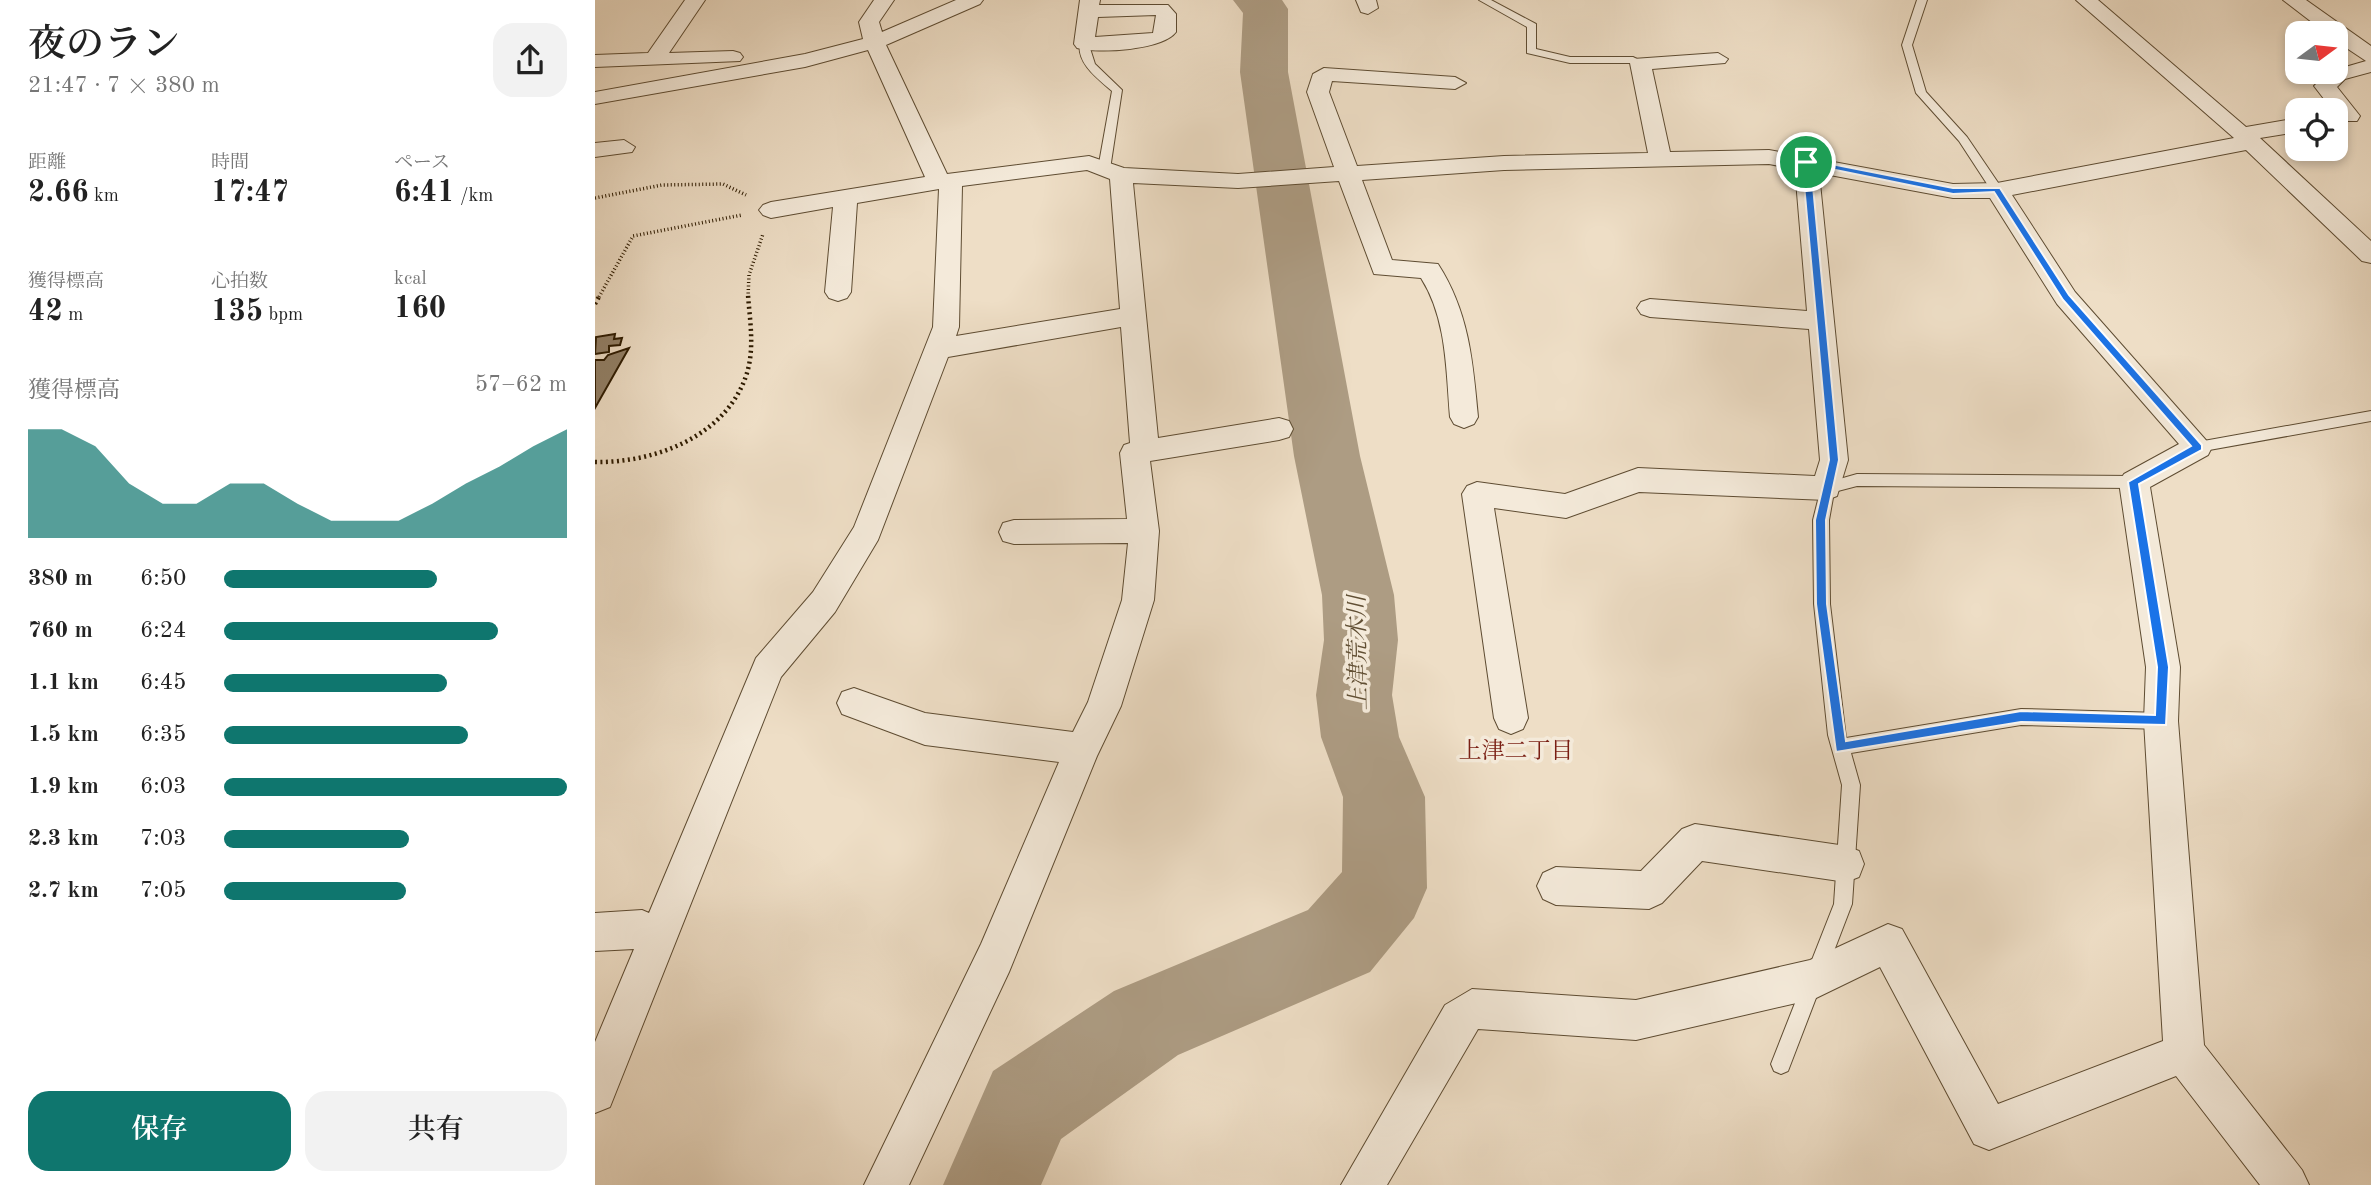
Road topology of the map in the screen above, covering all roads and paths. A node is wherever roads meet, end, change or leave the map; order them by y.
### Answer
1 (695, 0) edge
2 (864, 0) edge
3 (884, 0) edge
4 (973, 0) edge
5 (1484, 0) edge
6 (1921, 0) edge
7 (2086, 0) edge
8 (2293, 0) edge
9 (1090, 6) edge
10 (874, 41) junction
11 (1084, 44) junction
12 (851, 48) junction
13 (2371, 57) edge
14 (654, 59) junction
15 (1718, 59) dead end
16 (595, 61) edge
17 (1640, 62) junction
18 (2371, 66) edge
19 (735, 72) junction
20 (1455, 83) dead end
21 (595, 98) edge
22 (2331, 98) edge
23 (2371, 113) edge
24 (2348, 117) edge
25 (2285, 128) edge
26 (2246, 138) junction
27 (624, 147) dead end
28 (595, 150) edge
29 (1660, 158) junction
30 (1806, 162) junction
31 (1112, 172) junction
32 (1349, 172) junction
33 (945, 181) junction
34 (1997, 190) junction
35 (846, 197) junction
36 (595, 198) edge
37 (771, 210) junction
38 (2371, 255) edge
39 (838, 292) dead end
40 (595, 304) edge
41 (1650, 309) dead end
42 (1133, 316) junction
43 (1821, 321) junction
44 (937, 349) junction
45 (1464, 416) dead end
46 (2371, 416) edge
47 (1279, 429) dead end
48 (2198, 447) junction
49 (1145, 451) junction
50 (595, 462) edge
51 (2134, 482) junction
52 (1827, 488) junction
53 (1144, 531) junction
54 (1014, 532) dead end
55 (854, 703) dead end
56 (1511, 718) dead end
57 (2161, 721) junction
58 (1840, 747) junction
59 (1082, 749) junction
60 (1846, 864) junction
61 (1556, 886) dead end
62 (642, 929) dead end
63 (595, 932) edge
64 (1814, 979) junction
65 (2184, 1053) junction
66 (1781, 1064) dead end
67 (595, 1092) edge
68 (886, 1185) edge
69 (1363, 1185) edge
70 (2287, 1185) edge

1 - 14 street
2 - 12 street
3 - 10 street
4 - 10 street
5 - 17 lane
6 - 34 lane
7 - 26 street
8 - 13 street
9 - 11 street
9 - 11 street
10 - 12 street
10 - 33 street
11 - 31 lane
12 - 19 street
14 - 16 street
14 - 19 street
15 - 17 street
17 - 29 street
18 - 22 street
19 - 21 street
20 - 32 street
23 - 24 street
25 - 26 street
26 - 34 street
26 - 38 street
27 - 28 street
29 - 30 street
29 - 32 street
30 - 34 street
30 - 43 street
31 - 32 street
31 - 33 street
31 - 42 street
32 - 45 street
33 - 35 street
33 - 44 street
34 - 48 street
35 - 37 street
35 - 39 street
36 - 37 path
37 - 40 path
37 - 50 path
41 - 43 street
42 - 44 street
42 - 49 street
43 - 52 street
44 - 67 street
46 - 48 lane
47 - 49 street
48 - 51 street
49 - 53 street
51 - 52 lane
51 - 57 street
52 - 56 street
52 - 58 lane
53 - 54 street
53 - 59 street
55 - 59 street
57 - 58 lane
57 - 65 street
58 - 60 lane
59 - 68 street
60 - 61 street
60 - 64 lane
62 - 63 street
64 - 65 street
64 - 66 lane
64 - 69 street
65 - 70 street

